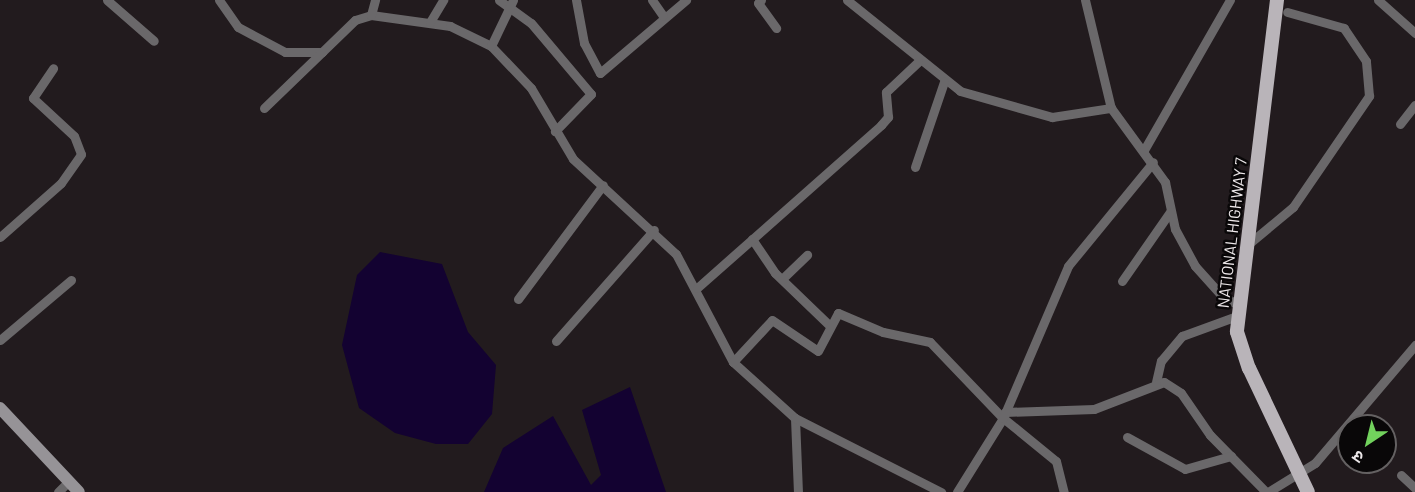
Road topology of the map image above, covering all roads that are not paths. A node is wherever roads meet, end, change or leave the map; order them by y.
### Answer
1 (107, 0) edge
2 (219, 0) edge
3 (375, 0) edge
4 (443, 0) edge
5 (499, 0) edge
6 (576, 0) edge
7 (652, 0) edge
8 (686, 0) edge
9 (761, 0) edge
10 (847, 0) edge
11 (1085, 0) edge
12 (1230, 0) edge
13 (1277, 0) edge
14 (1378, 0) edge
15 (511, 3) edge
16 (1287, 12) dead end
17 (371, 15) junction
18 (663, 16) junction
19 (430, 22) junction
20 (777, 28) dead end
21 (1415, 33) edge
22 (154, 41) dead end
23 (491, 46) junction
24 (322, 52) junction
25 (918, 62) junction
26 (53, 68) dead end
27 (944, 82) junction
28 (1415, 105) edge
29 (264, 108) dead end
30 (1111, 108) junction
31 (1400, 124) dead end
32 (555, 132) junction
33 (1144, 150) junction
34 (1153, 162) junction
35 (915, 167) dead end
36 (603, 185) junction
37 (1170, 212) junction
38 (654, 230) junction
39 (0, 237) edge
40 (752, 239) junction
41 (1246, 246) junction
42 (807, 255) dead end
43 (782, 279) junction
44 (71, 280) dead end
45 (1122, 281) dead end
46 (697, 288) junction
47 (518, 299) dead end
48 (1238, 311) junction
49 (829, 325) junction
50 (0, 340) edge
51 (556, 341) dead end
52 (1415, 345) edge
53 (733, 362) junction
54 (1156, 382) junction
55 (0, 408) edge
56 (1004, 415) junction
57 (795, 418) junction
58 (1127, 437) dead end
59 (1232, 456) junction
60 (1401, 476) dead end
61 (1299, 477) junction
62 (69, 481) junction
63 (1415, 488) edge
64 (58, 492) edge
65 (79, 492) edge
66 (798, 492) edge
67 (941, 492) edge
68 (957, 492) edge
69 (1064, 492) edge
70 (1267, 492) edge
71 (1308, 492) edge

1 - 22 street
2 - 24 street
3 - 17 street
4 - 19 street
5 - 15 street
6 - 18 street
7 - 18 street
8 - 18 street
9 - 20 street
10 - 25 street
11 - 30 street
12 - 33 street
13 - 41 main road, NATIONAL HIGHWAY 7
14 - 21 street
15 - 23 street
15 - 32 street
16 - 41 street
17 - 19 street
17 - 24 street
19 - 23 street
23 - 32 street
24 - 29 street
25 - 27 street
25 - 40 street
26 - 39 street
27 - 30 street
27 - 35 street
28 - 31 street
30 - 33 street
32 - 36 street
33 - 34 street
34 - 37 street
34 - 56 street
36 - 38 street
36 - 47 street
37 - 45 street
37 - 48 street
38 - 46 street
38 - 51 street
40 - 43 street
40 - 46 street
41 - 48 main road, NATIONAL HIGHWAY 7
42 - 43 street
43 - 49 street
44 - 50 street
46 - 53 street
48 - 54 street
48 - 61 main road, NATIONAL HIGHWAY 7
49 - 53 street
49 - 56 street
52 - 61 street
53 - 57 street
54 - 56 street
54 - 59 street
55 - 62 main road
56 - 68 street
56 - 69 street
57 - 66 street
57 - 67 street
58 - 59 street
59 - 70 street
60 - 63 street
61 - 70 street
61 - 71 main road, NATIONAL HIGHWAY 7
62 - 64 street
62 - 65 main road

